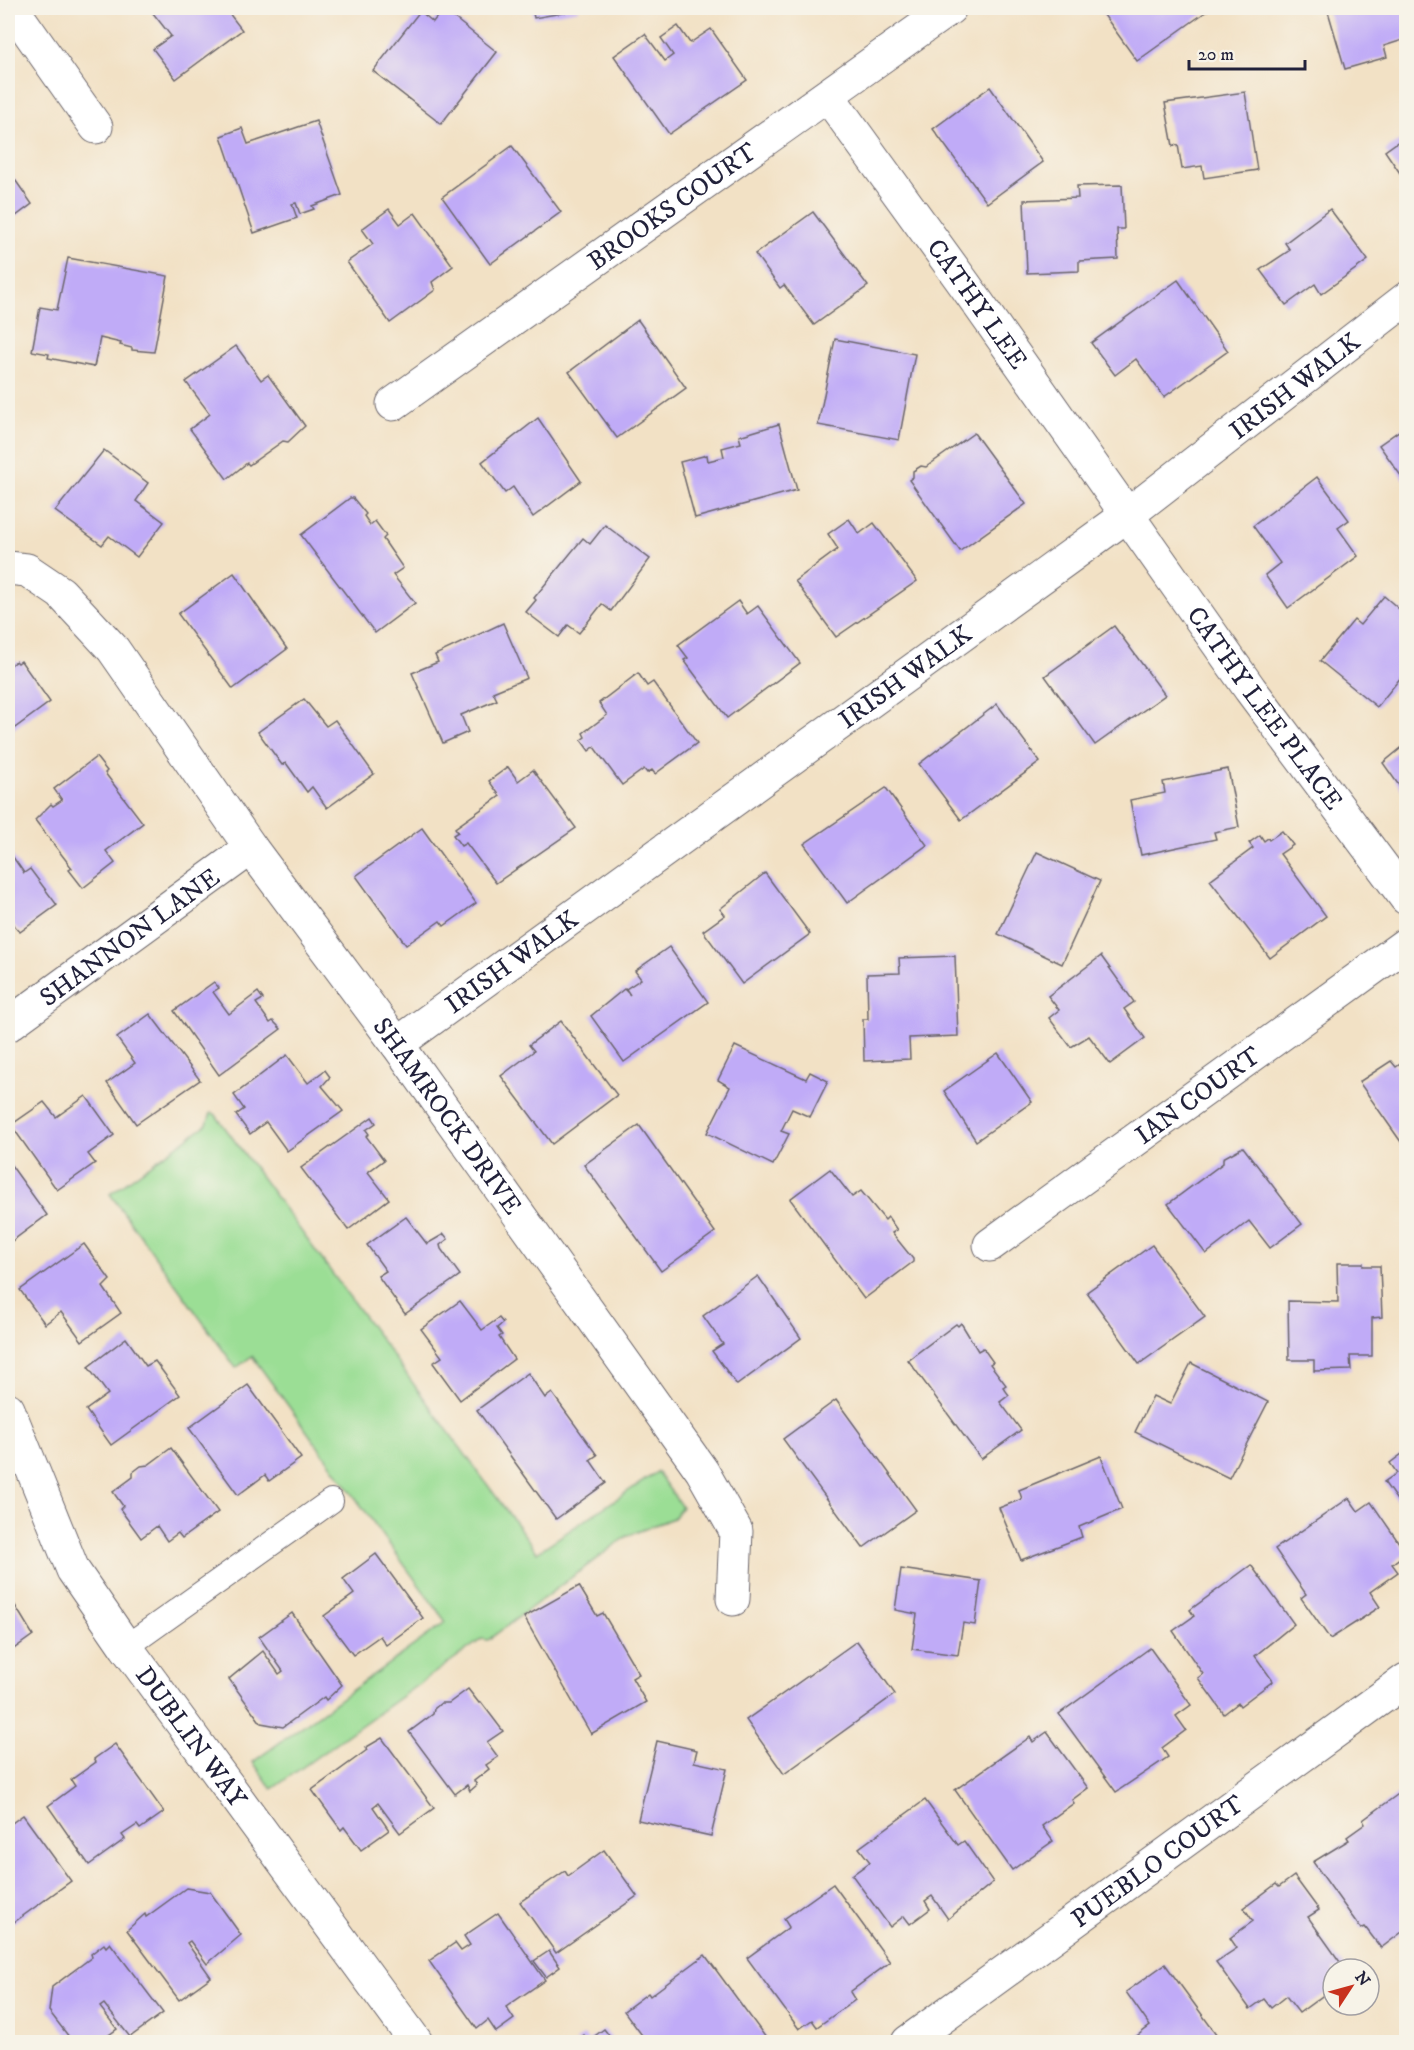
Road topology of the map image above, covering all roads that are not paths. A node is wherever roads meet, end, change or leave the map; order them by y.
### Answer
1 (12, 8) edge
2 (950, 8) edge
3 (828, 96) junction
4 (96, 127) dead end
5 (1407, 298) edge
6 (393, 404) dead end
7 (1126, 516) junction
8 (8, 568) edge
9 (251, 848) junction
10 (1407, 898) edge
11 (1407, 944) edge
12 (8, 1025) edge
13 (397, 1044) junction
14 (990, 1245) dead end
15 (8, 1409) edge
16 (331, 1501) dead end
17 (733, 1599) dead end
18 (126, 1647) junction
19 (1407, 1680) edge
20 (416, 2043) edge
21 (908, 2043) edge

1 - 4 street
2 - 3 street, BROOKS COURT
3 - 6 street, BROOKS COURT
3 - 7 street, CATHY LEE
5 - 7 street, IRISH WALK
7 - 10 street, CATHY LEE PLACE
7 - 13 street, IRISH WALK
8 - 9 street, SHAMROCK DRIVE
9 - 12 street, SHANNON LANE
9 - 13 street, SHAMROCK DRIVE
11 - 14 street, IAN COURT
13 - 17 street, SHAMROCK DRIVE
15 - 18 street, DUBLIN WAY
16 - 18 lane
18 - 20 street, DUBLIN WAY
19 - 21 street, PUEBLO COURT

